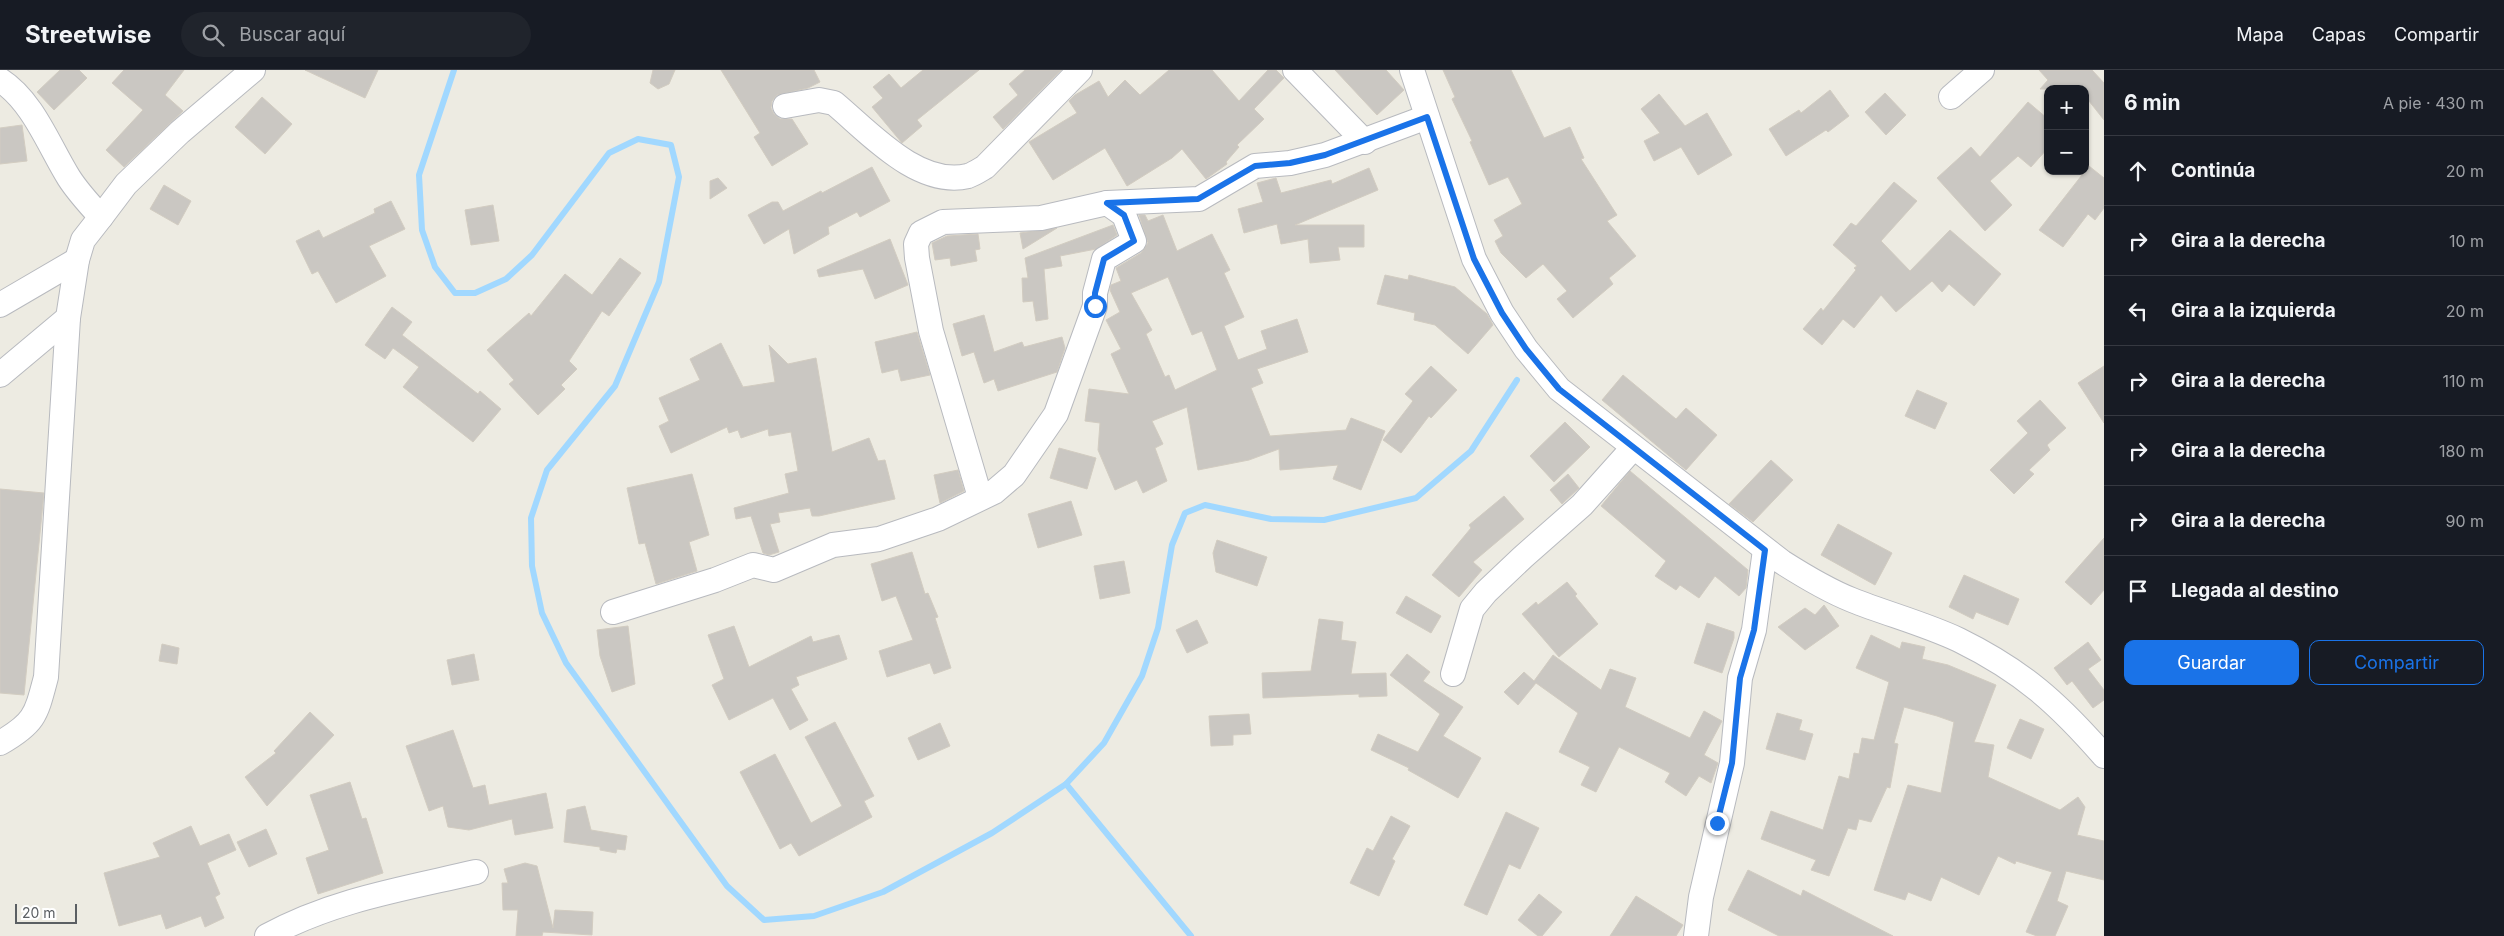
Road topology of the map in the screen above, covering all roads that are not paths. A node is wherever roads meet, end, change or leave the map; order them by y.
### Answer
1 (253, 70) edge
2 (1080, 70) edge
3 (1295, 70) edge
4 (1412, 70) edge
5 (1982, 70) edge
6 (0, 80) edge
7 (1951, 97) dead end
8 (785, 106) dead end
9 (1427, 117) junction
10 (1365, 142) junction
11 (1107, 203) junction
12 (101, 217) junction
13 (77, 260) junction
14 (0, 305) edge
15 (68, 318) junction
16 (0, 375) edge
17 (1632, 448) junction
18 (980, 497) junction
19 (1765, 550) junction
20 (613, 612) dead end
21 (1453, 674) dead end
22 (0, 743) edge
23 (2104, 756) edge
24 (476, 872) dead end
25 (267, 936) edge
26 (1696, 936) edge

1 - 12 street
2 - 8 street
3 - 10 street
4 - 9 street
5 - 7 street
6 - 12 street
9 - 10 street
9 - 17 street
10 - 11 street
11 - 18 street
11 - 18 street
12 - 13 street
13 - 14 street
13 - 15 street
15 - 16 street
15 - 22 street
17 - 19 street
17 - 21 street
18 - 20 street
19 - 23 street
19 - 26 street
24 - 25 street

